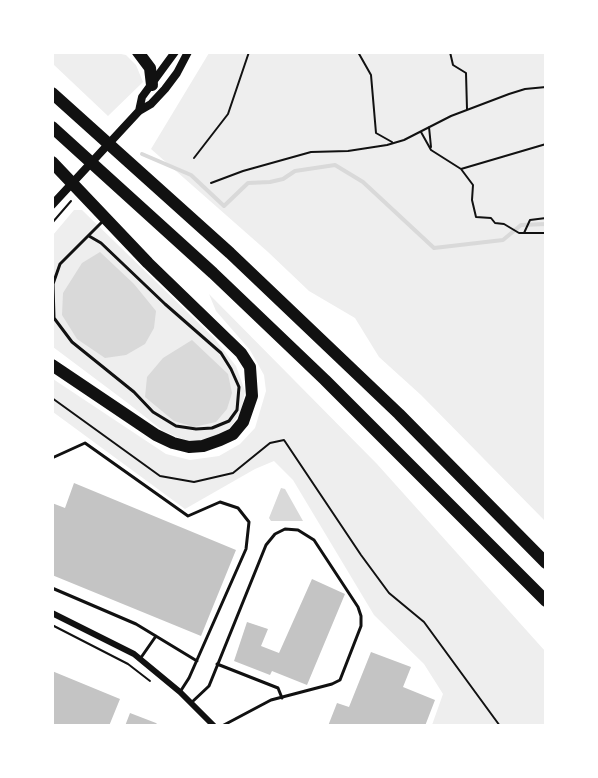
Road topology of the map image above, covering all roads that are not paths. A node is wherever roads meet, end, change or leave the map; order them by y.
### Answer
1 (138, 52) edge
2 (175, 52) edge
3 (188, 52) edge
4 (152, 85) junction
5 (52, 93) edge
6 (151, 104) junction
7 (139, 111) junction
8 (52, 127) edge
9 (52, 162) edge
10 (52, 205) edge
11 (106, 219) junction
12 (89, 236) junction
13 (52, 365) edge
14 (52, 458) edge
15 (546, 563) edge
16 (52, 588) edge
17 (546, 601) edge
18 (52, 613) edge
19 (156, 636) junction
20 (140, 659) junction
21 (196, 661) junction
22 (217, 664) junction
23 (180, 692) junction
24 (282, 698) junction
25 (191, 703) junction
26 (213, 726) edge
27 (222, 726) edge

1 - 4 highway
2 - 4 street
3 - 6 street
4 - 6 street
4 - 7 street
5 - 15 highway
6 - 7 street
7 - 10 street
8 - 17 highway
9 - 11 highway
11 - 12 lane
11 - 13 highway
12 - 12 lane
14 - 21 lane
16 - 19 lane
18 - 20 street
19 - 20 lane
19 - 21 lane
20 - 23 street
21 - 23 lane
22 - 24 lane
22 - 24 lane
22 - 25 lane
23 - 25 street
24 - 27 lane
25 - 26 street

